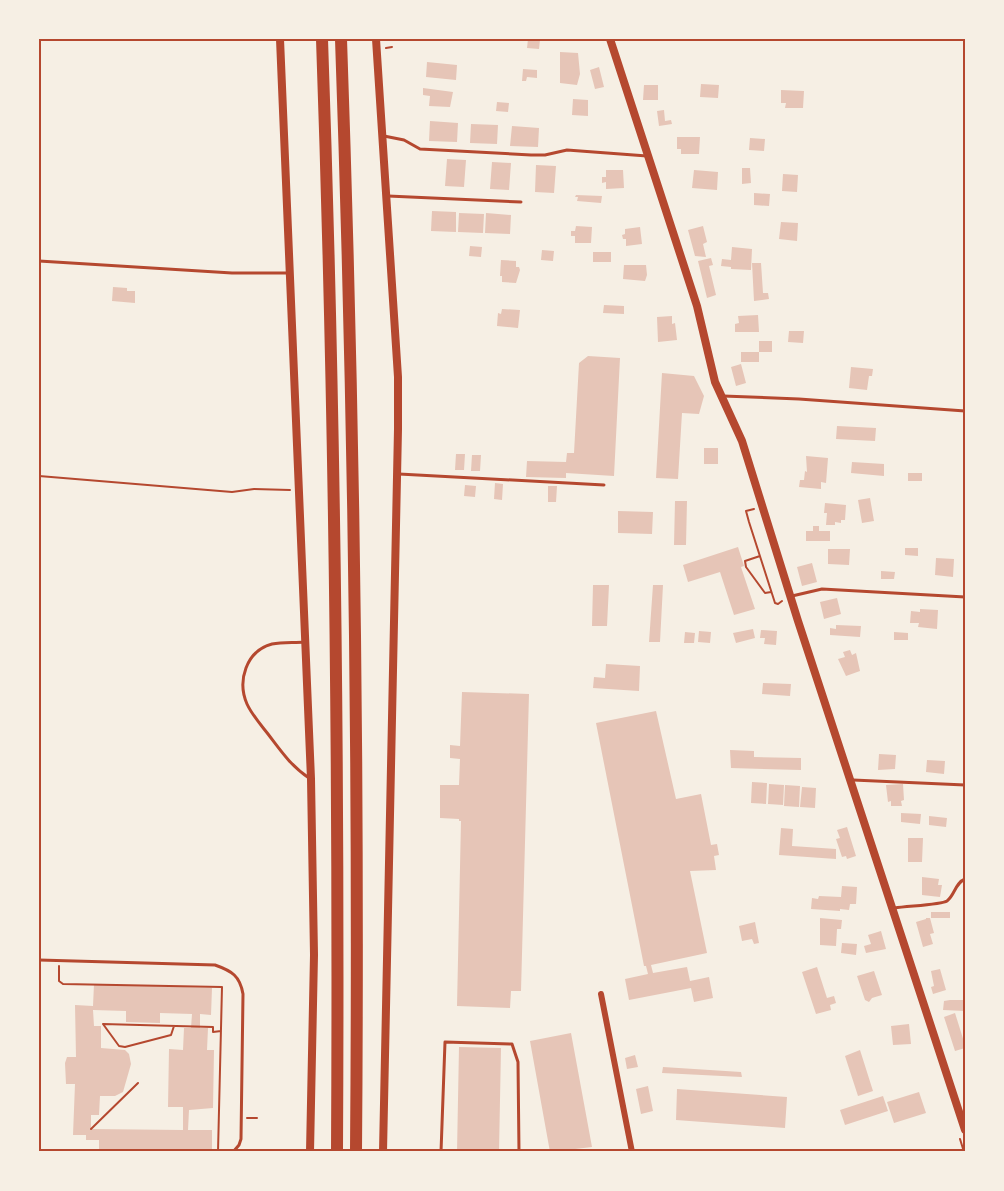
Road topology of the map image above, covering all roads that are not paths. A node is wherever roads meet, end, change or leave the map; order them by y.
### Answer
1 (280, 39) edge
2 (322, 39) edge
3 (340, 39) edge
4 (376, 39) edge
5 (610, 39) edge
6 (382, 136) junction
7 (648, 156) junction
8 (386, 196) junction
9 (521, 202) dead end
10 (39, 261) edge
11 (290, 273) junction
12 (721, 396) junction
13 (965, 411) edge
14 (398, 474) junction
15 (604, 485) dead end
16 (965, 597) edge
17 (787, 598) junction
18 (306, 642) junction
19 (311, 779) junction
20 (850, 781) junction
21 (965, 785) edge
22 (965, 879) edge
23 (892, 908) junction
24 (39, 960) edge
25 (601, 994) dead end
26 (965, 1130) edge
27 (233, 1152) edge
28 (310, 1152) edge
29 (337, 1152) edge
30 (356, 1152) edge
31 (382, 1152) edge
32 (441, 1152) edge
33 (519, 1152) edge
34 (632, 1152) edge

1 - 11 street
2 - 29 highway
3 - 30 highway
4 - 6 street
5 - 7 street
6 - 7 lane
6 - 8 street
7 - 12 street
8 - 9 lane
8 - 14 street
10 - 11 lane
11 - 18 street
12 - 13 lane
12 - 17 street
14 - 15 lane
14 - 31 street
16 - 17 lane
17 - 20 street
18 - 19 street
18 - 19 lane
19 - 28 street
20 - 21 lane
20 - 23 street
22 - 23 lane
23 - 26 street
24 - 27 lane
25 - 34 street
32 - 33 lane

